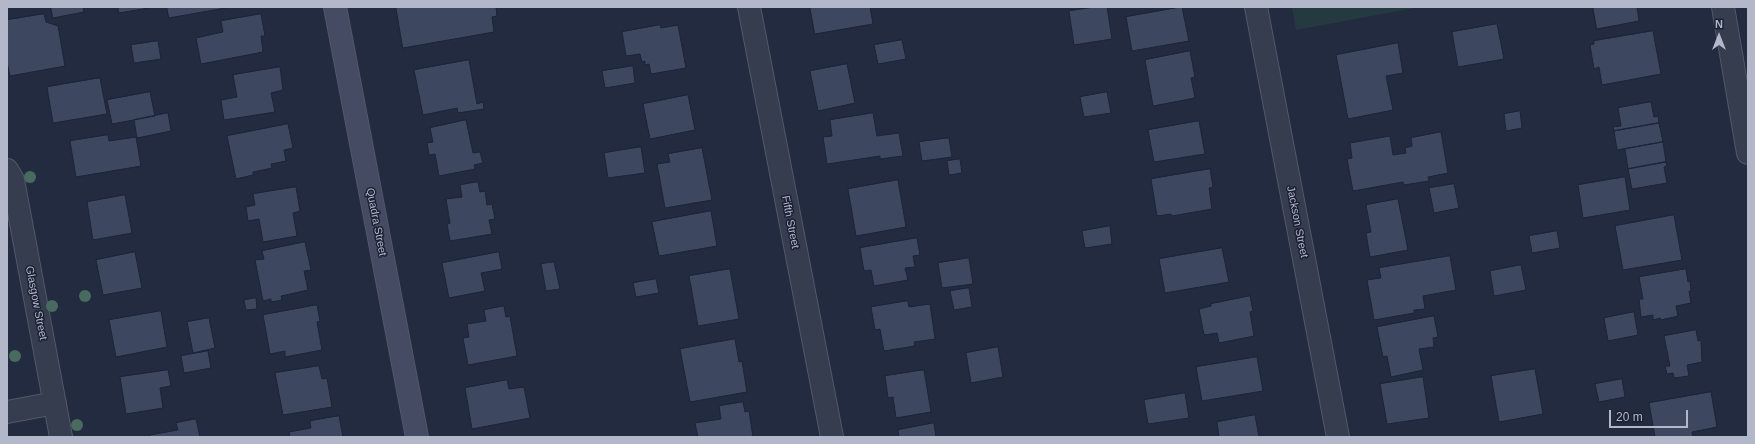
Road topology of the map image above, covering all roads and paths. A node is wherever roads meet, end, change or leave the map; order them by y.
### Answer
1 (335, 7) edge
2 (749, 7) edge
3 (1256, 7) edge
4 (1723, 7) edge
5 (1748, 153) edge
6 (7, 170) edge
7 (55, 403) junction
8 (7, 412) edge
9 (61, 437) edge
10 (417, 437) edge
11 (832, 437) edge
12 (1338, 437) edge

1 - 10 main road, Quadra Street
2 - 11 street, Fifth Street
3 - 12 street, Jackson Street
4 - 5 street
6 - 7 street, Glasgow Street
7 - 8 street
7 - 9 street, Glasgow Street

